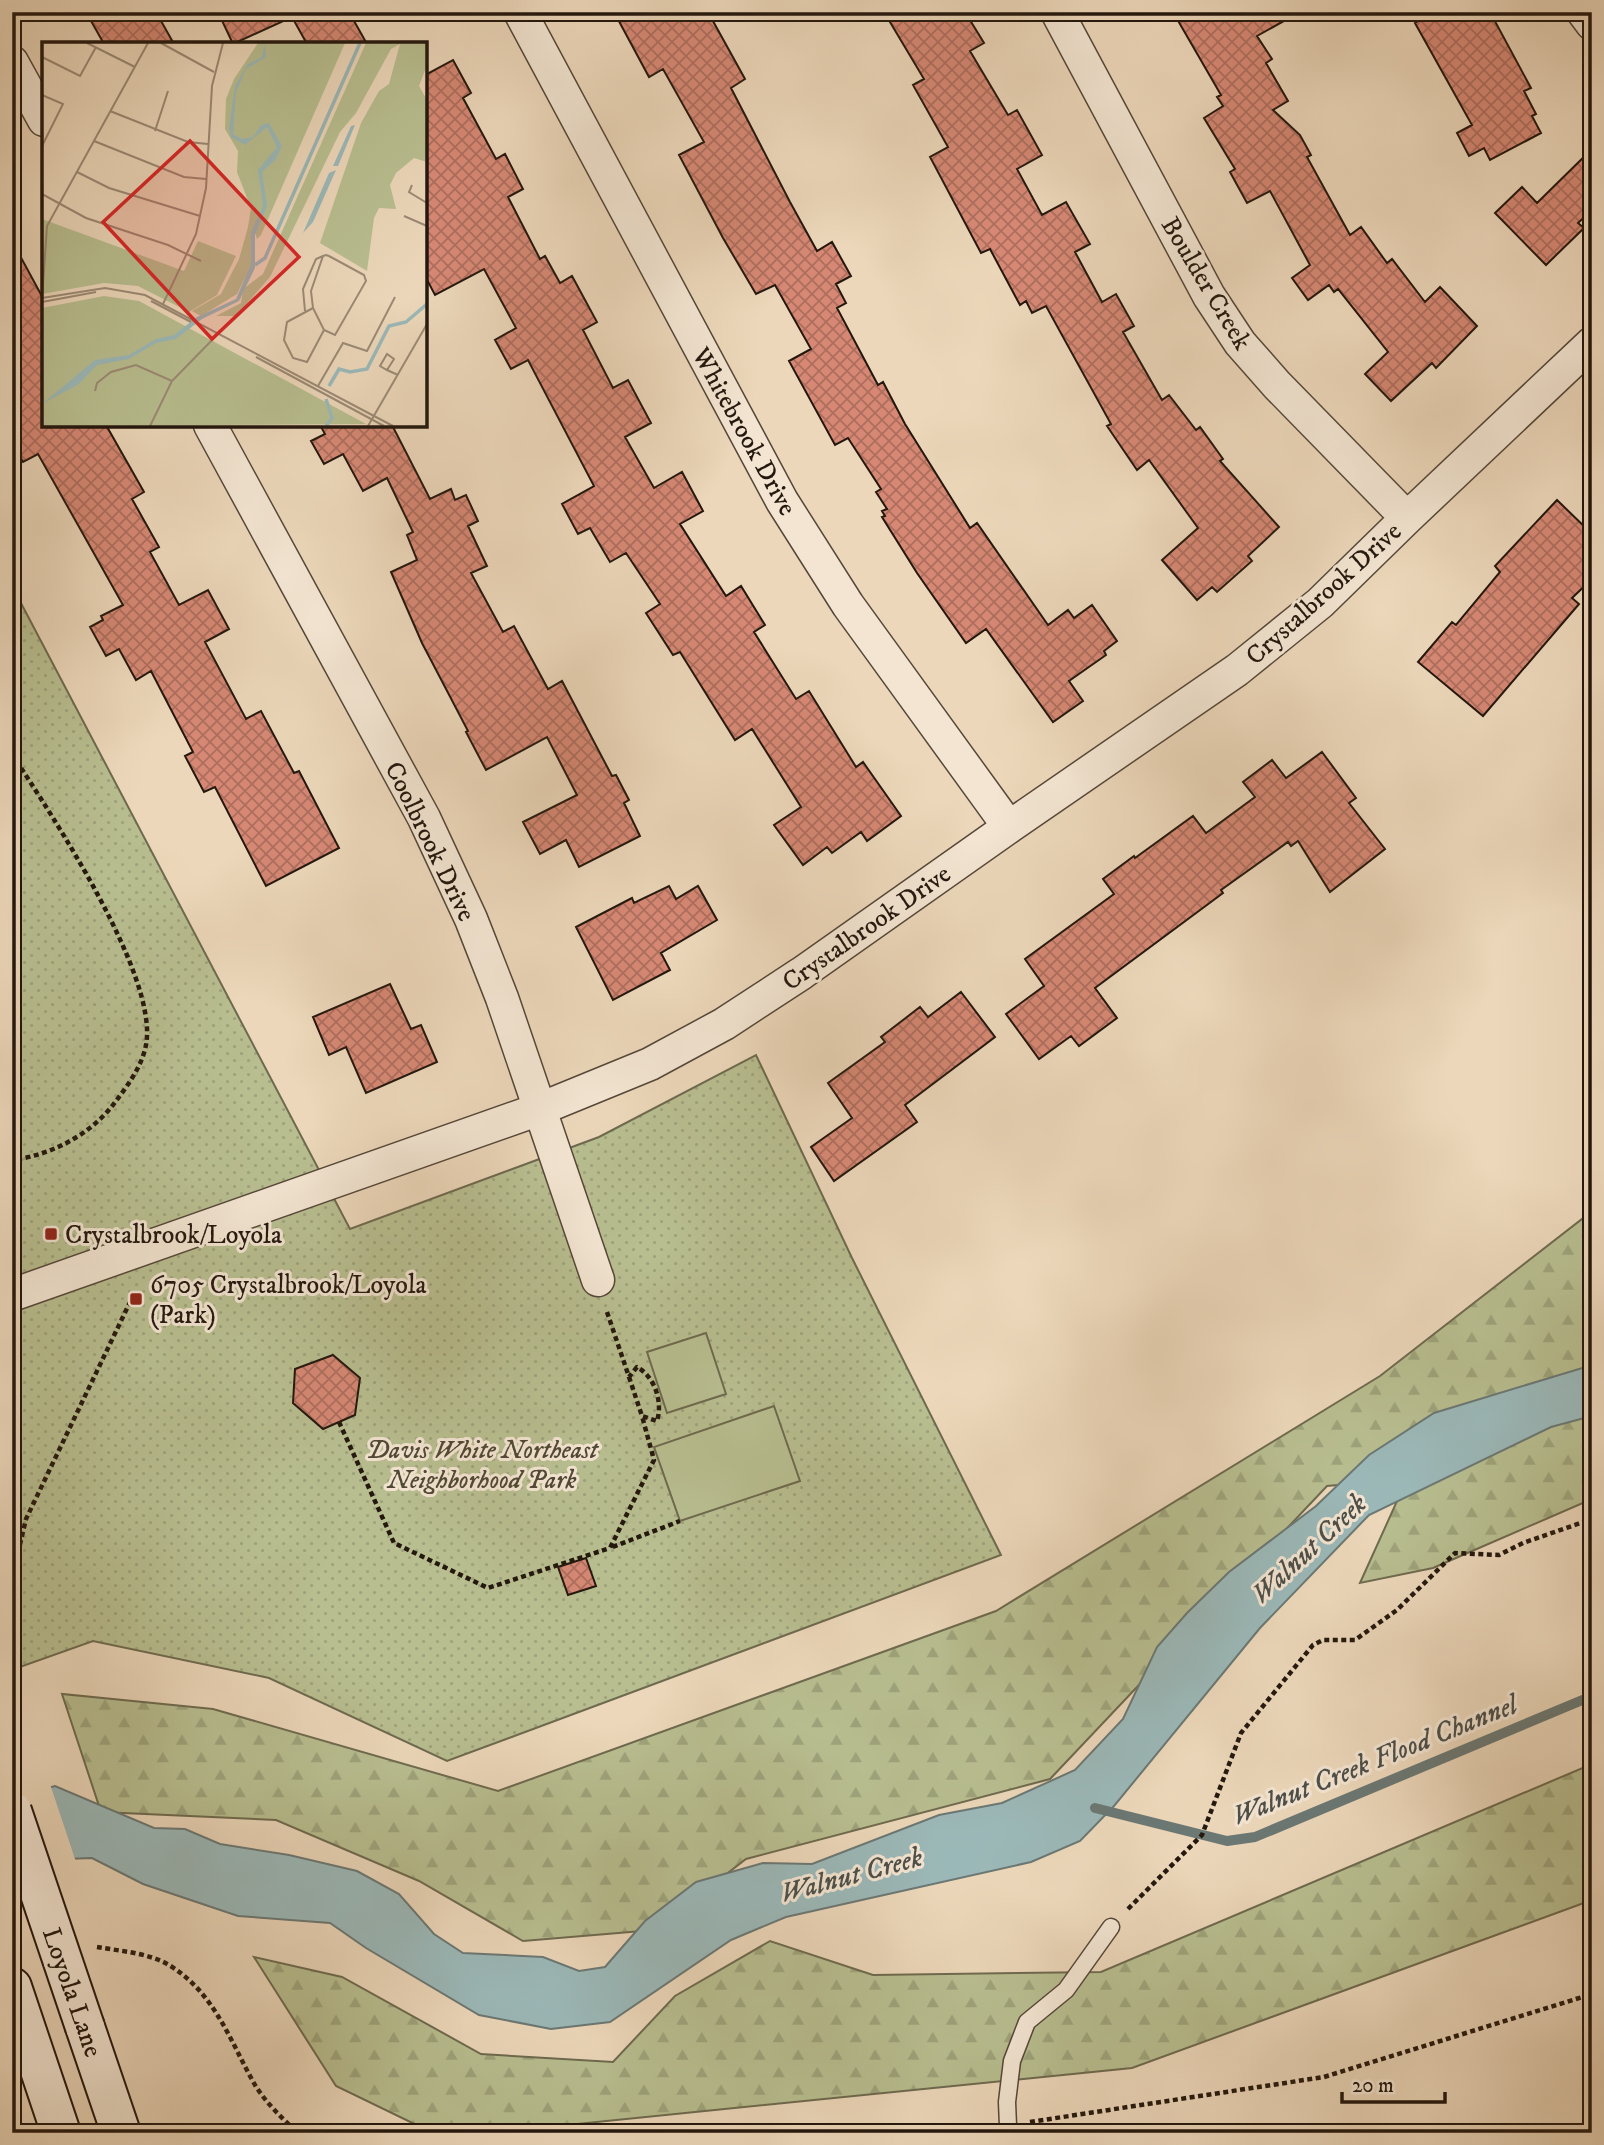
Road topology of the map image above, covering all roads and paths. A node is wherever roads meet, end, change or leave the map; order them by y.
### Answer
1 (520, 12) edge
2 (1057, 12) edge
3 (1583, 12) edge
4 (1592, 24) edge
5 (12, 62) edge
6 (42, 116) edge
7 (1587, 357) edge
8 (211, 427) edge
9 (1407, 518) junction
10 (12, 754) edge
11 (1009, 827) junction
12 (540, 1109) junction
13 (12, 1160) edge
14 (598, 1280) joint
15 (12, 1295) edge
16 (132, 1298) dead end
17 (629, 1377) junction
18 (642, 1416) junction
19 (340, 1422) dead end
20 (1592, 1520) edge
21 (680, 1521) dead end
22 (610, 1548) junction
23 (12, 1578) edge
24 (12, 1811) edge
25 (1111, 1927) joint
26 (92, 1946) dead end
27 (12, 1987) edge
28 (1592, 1994) edge
29 (1008, 2126) junction
30 (61, 2133) edge
31 (121, 2133) edge
32 (298, 2133) edge
33 (964, 2133) edge

1 - 11 street, Whitebrook Drive
2 - 9 street, Boulder Creek
3 - 4 street
5 - 6 street
7 - 9 street, Crystalbrook Drive
8 - 12 street, Coolbrook Drive
9 - 11 street, Crystalbrook Drive
10 - 13 path
11 - 12 street, Crystalbrook Drive
12 - 14 street, Coolbrook Drive
12 - 15 street, Crystalbrook Drive
14 - 17 path
16 - 23 path
17 - 18 path
17 - 18 path
18 - 22 path
19 - 22 path
20 - 25 path
21 - 22 path
24 - 31 main road, Loyola Lane, bridge
25 - 29 lane
26 - 32 path
27 - 30 main road
28 - 29 path
29 - 33 path

